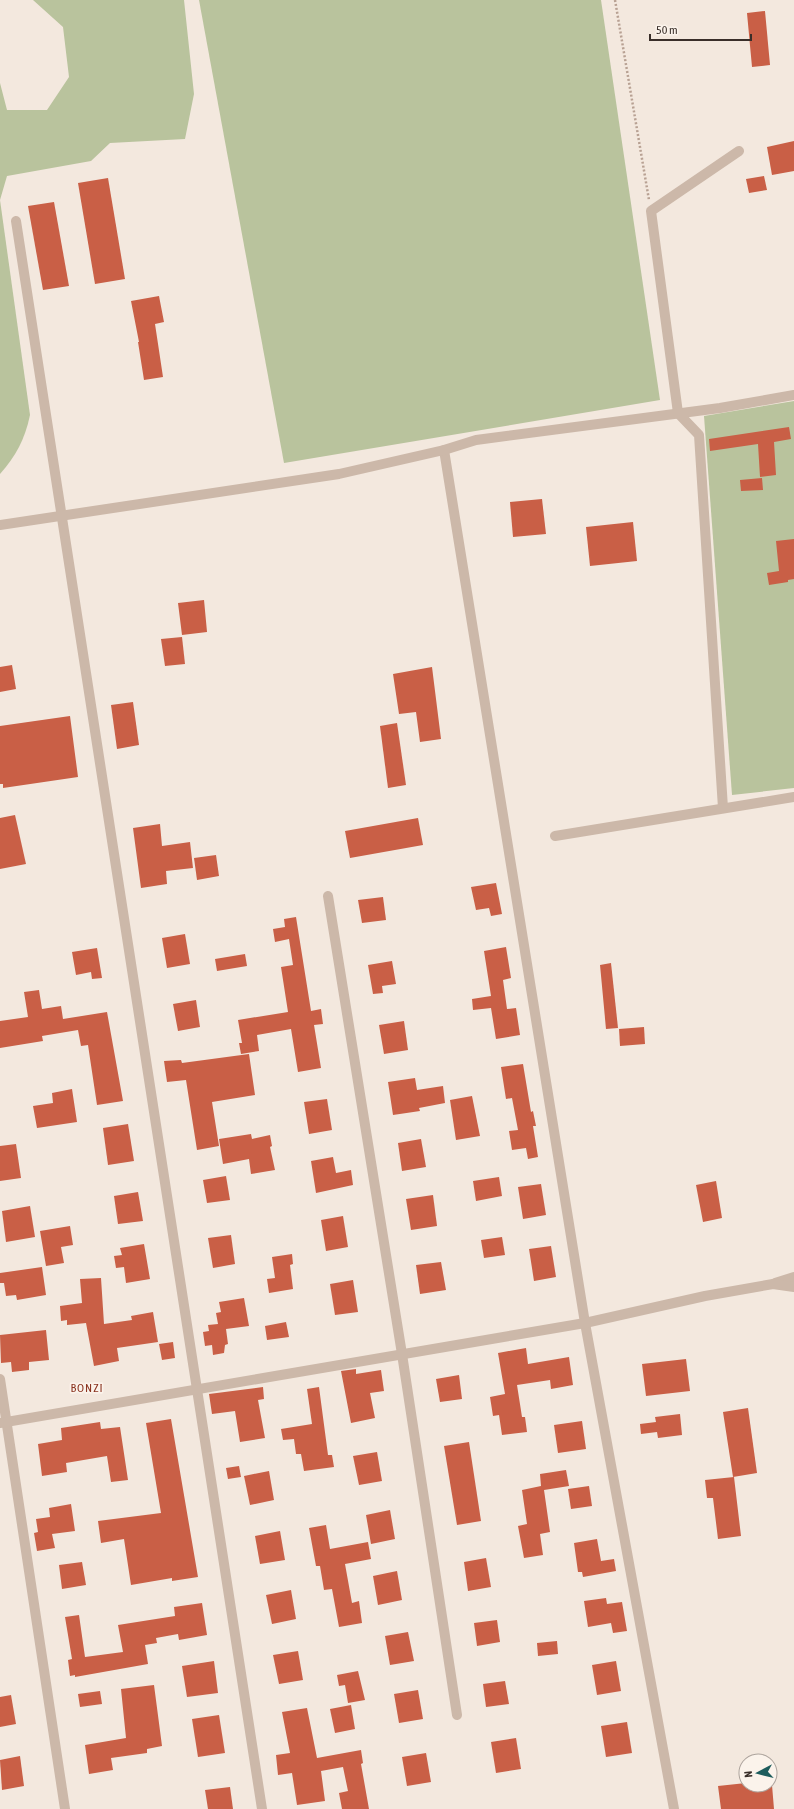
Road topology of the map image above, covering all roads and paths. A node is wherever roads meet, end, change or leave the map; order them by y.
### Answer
1 (615, 0) edge
2 (739, 151) dead end
3 (651, 210) junction
4 (16, 221) dead end
5 (794, 395) edge
6 (678, 414) junction
7 (444, 450) junction
8 (62, 516) junction
9 (0, 525) edge
10 (794, 798) edge
11 (723, 808) junction
12 (555, 836) dead end
13 (328, 896) dead end
14 (794, 1277) edge
15 (773, 1284) junction
16 (794, 1287) edge
17 (585, 1323) junction
18 (402, 1354) junction
19 (0, 1379) edge
20 (197, 1389) junction
21 (3, 1423) edge
22 (457, 1715) dead end
23 (65, 1809) edge
24 (262, 1809) edge
25 (674, 1809) edge

1 - 3 path
2 - 3 street
3 - 6 street
4 - 8 street
5 - 6 street
6 - 7 street
6 - 11 street
7 - 8 street
7 - 17 street
8 - 9 street
8 - 20 street
10 - 11 street
11 - 12 street
13 - 18 street
14 - 15 street
15 - 16 street
15 - 17 street
17 - 18 street
17 - 25 street
18 - 20 street
18 - 22 street
19 - 21 street
20 - 21 street
20 - 24 street
21 - 23 street

